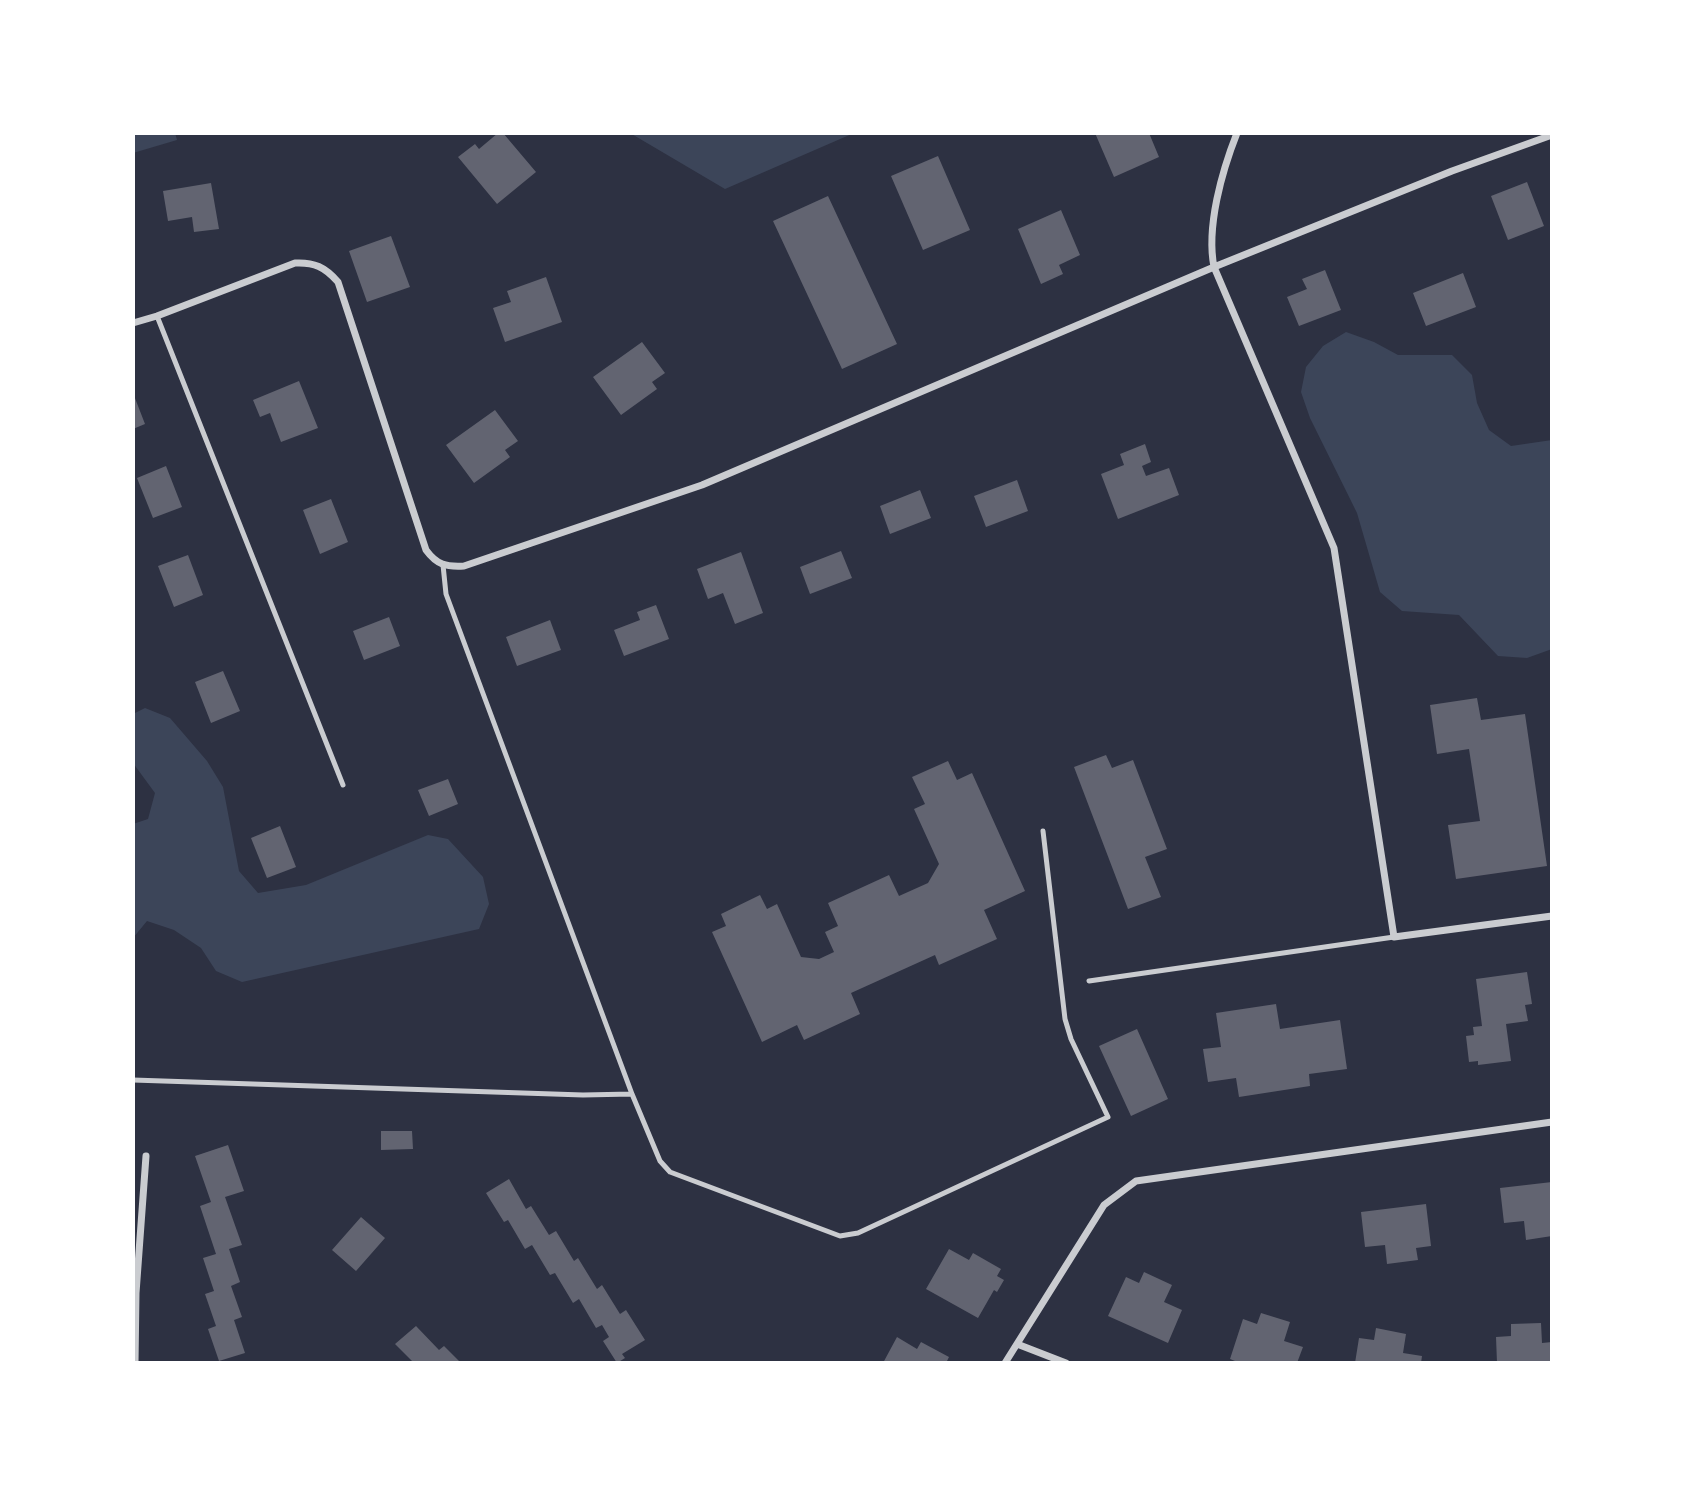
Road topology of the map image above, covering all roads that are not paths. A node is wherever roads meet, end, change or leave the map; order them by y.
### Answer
1 (1237, 133) edge
2 (1552, 135) edge
3 (1214, 267) junction
4 (157, 316) junction
5 (133, 323) edge
6 (443, 565) junction
7 (343, 785) dead end
8 (1043, 831) dead end
9 (1552, 916) edge
10 (1394, 937) junction
11 (1089, 981) dead end
12 (133, 1080) edge
13 (632, 1094) junction
14 (1552, 1122) edge
15 (146, 1156) dead end
16 (1017, 1344) junction
17 (135, 1363) edge
18 (1005, 1363) edge
19 (1066, 1363) edge

1 - 3 street
2 - 3 street
3 - 6 street
3 - 10 street
4 - 5 street
4 - 6 street
4 - 7 lane
6 - 13 lane
8 - 13 lane
9 - 10 street
10 - 11 lane
12 - 13 lane
14 - 16 street
15 - 17 street
16 - 18 street
16 - 19 street

